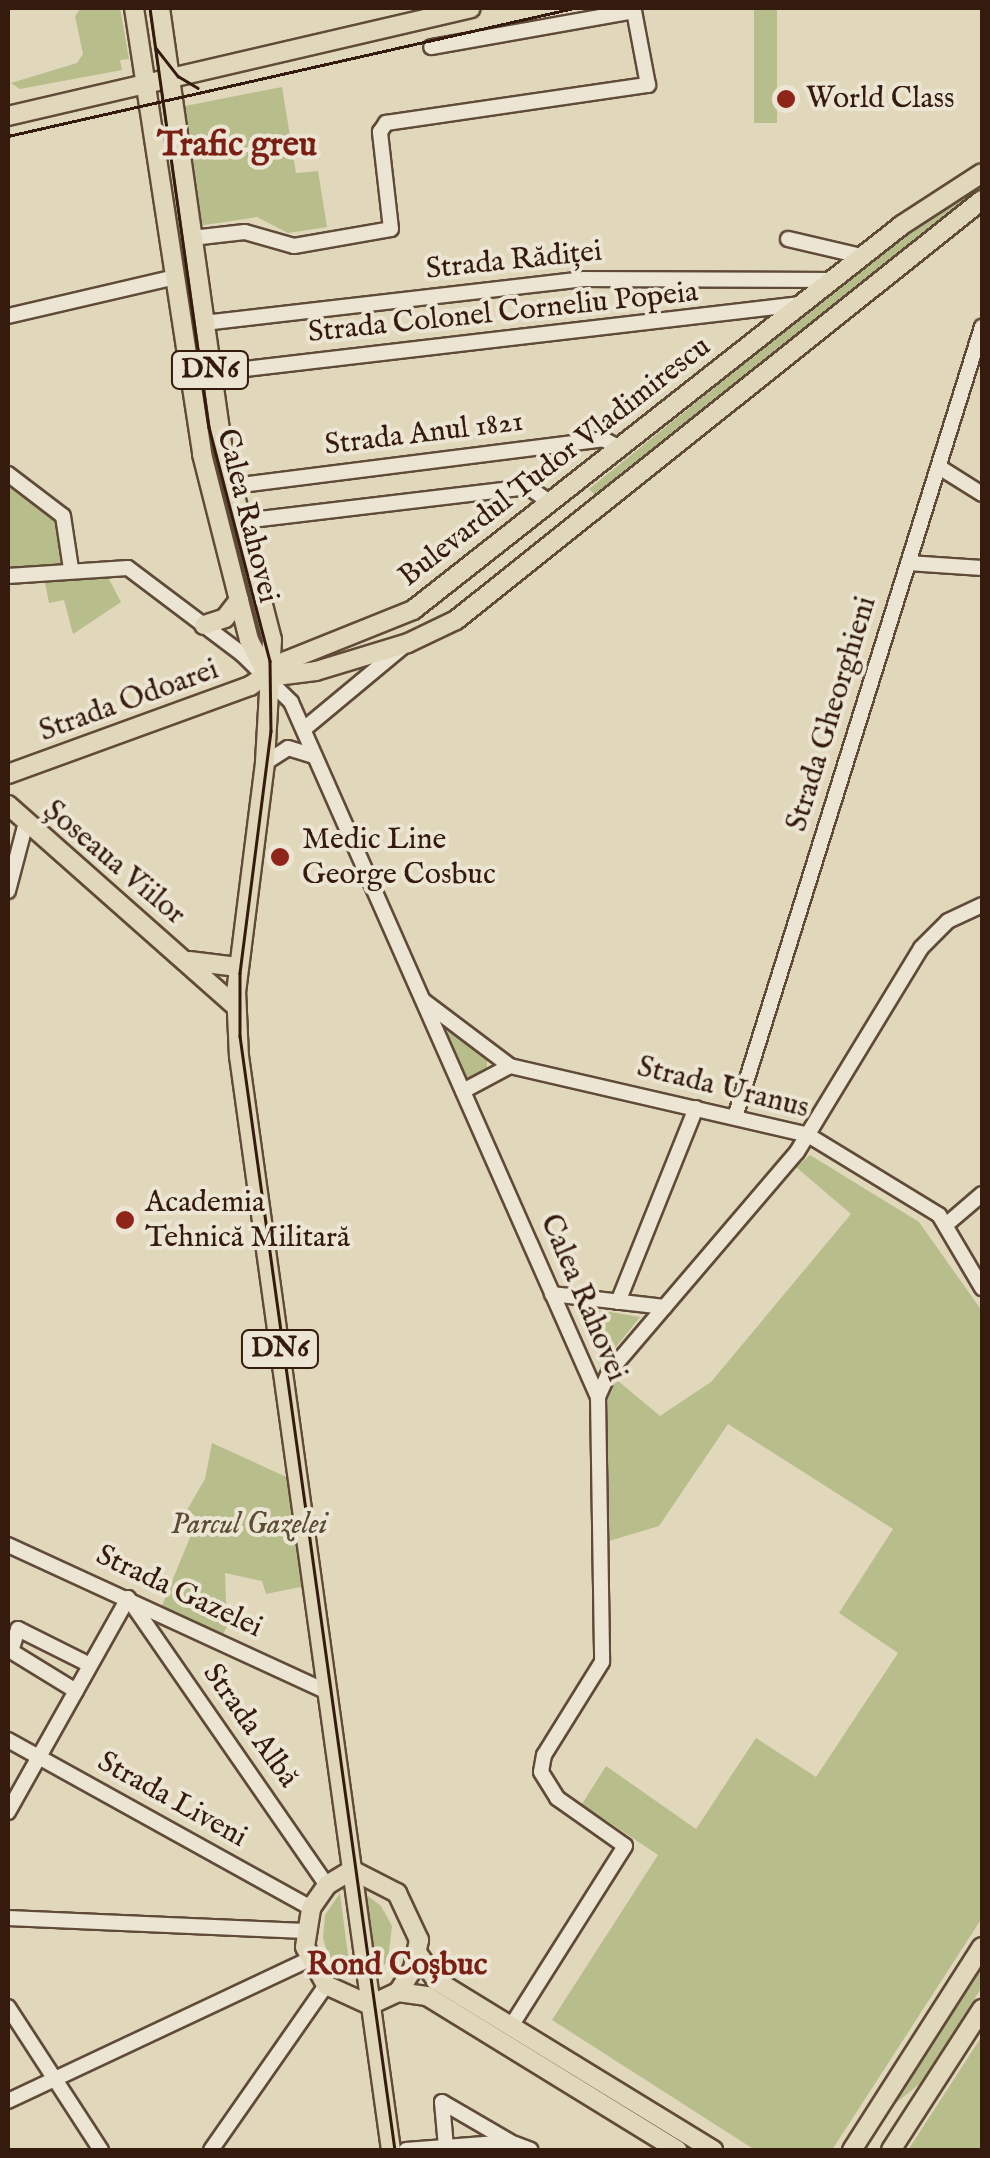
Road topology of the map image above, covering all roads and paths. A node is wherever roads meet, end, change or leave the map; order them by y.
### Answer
1 (134, 8) edge
2 (160, 8) edge
3 (472, 8) edge
4 (430, 47) dead end
5 (172, 82) junction
6 (146, 87) junction
7 (8, 116) edge
8 (982, 173) edge
9 (978, 206) edge
10 (192, 238) junction
11 (788, 239) dead end
12 (861, 256) junction
13 (171, 278) junction
14 (802, 279) junction
15 (832, 280) junction
16 (805, 301) junction
17 (762, 310) junction
18 (8, 316) edge
19 (204, 323) junction
20 (982, 327) edge
21 (770, 328) junction
22 (980, 348) edge
23 (211, 374) junction
24 (620, 448) junction
25 (939, 467) junction
26 (8, 474) edge
27 (576, 484) junction
28 (232, 486) junction
29 (982, 494) edge
30 (551, 504) junction
31 (594, 507) junction
32 (243, 521) junction
33 (908, 563) junction
34 (71, 568) junction
35 (982, 568) edge
36 (8, 576) edge
37 (238, 600) junction
38 (204, 626) junction
39 (408, 643) junction
40 (268, 677) junction
41 (304, 728) junction
42 (315, 756) junction
43 (264, 763) junction
44 (8, 774) edge
45 (8, 805) edge
46 (16, 824) edge
47 (8, 891) edge
48 (982, 905) edge
49 (188, 961) junction
50 (238, 967) junction
51 (424, 1001) junction
52 (235, 1006) junction
53 (510, 1066) junction
54 (462, 1091) junction
55 (696, 1108) junction
56 (735, 1116) junction
57 (808, 1135) junction
58 (982, 1194) edge
59 (948, 1224) junction
60 (982, 1288) edge
61 (552, 1294) junction
62 (618, 1302) junction
63 (664, 1307) junction
64 (598, 1396) junction
65 (8, 1545) edge
66 (128, 1598) junction
67 (90, 1664) junction
68 (76, 1691) junction
69 (328, 1692) junction
70 (8, 1740) edge
71 (38, 1757) junction
72 (8, 1812) edge
73 (352, 1870) junction
74 (328, 1885) junction
75 (310, 1908) junction
76 (8, 1918) edge
77 (305, 1931) junction
78 (982, 1948) edge
79 (418, 1954) junction
80 (308, 1960) junction
81 (326, 1985) junction
82 (398, 1992) junction
83 (370, 2005) junction
84 (8, 2007) edge
85 (982, 2009) edge
86 (511, 2026) junction
87 (54, 2078) junction
88 (8, 2101) edge
89 (510, 2142) junction
90 (446, 2147) junction
91 (102, 2150) edge
92 (211, 2150) edge
93 (391, 2150) edge
94 (406, 2150) edge
95 (531, 2150) edge
96 (677, 2150) edge
97 (713, 2150) edge
98 (852, 2150) edge
99 (891, 2150) edge

1 - 6 main road, Calea Rahovei / DN6
2 - 5 main road, Calea Rahovei / DN6
3 - 5 main road
4 - 10 street
5 - 6 main road
5 - 10 main road, Calea Rahovei / DN6
6 - 7 main road
6 - 13 main road, Calea Rahovei / DN6
8 - 12 main road, Bulevardul Tudor Vladimirescu
9 - 31 main road, Bulevardul Tudor Vladimirescu
10 - 19 main road, Calea Rahovei / DN6
11 - 12 street
12 - 15 main road, Bulevardul Tudor Vladimirescu
13 - 18 street
13 - 37 main road, Calea Rahovei / DN6
14 - 15 street, Strada Rădiței
14 - 16 street
14 - 19 street, Strada Rădiței
15 - 16 main road, Bulevardul Tudor Vladimirescu
16 - 17 street, Strada Colonel Corneliu Popeia
16 - 21 main road, Bulevardul Tudor Vladimirescu
17 - 21 street
17 - 23 street, Strada Colonel Corneliu Popeia
19 - 23 main road, Calea Rahovei / DN6
20 - 22 street, Strada Gheorghieni
21 - 24 main road, Bulevardul Tudor Vladimirescu
22 - 25 street, Strada Gheorghieni
23 - 28 main road, Calea Rahovei / DN6
24 - 27 main road, Bulevardul Tudor Vladimirescu
24 - 28 street, Strada Anul 1821
25 - 29 street
25 - 33 street, Strada Gheorghieni
26 - 34 street
27 - 30 main road, Bulevardul Tudor Vladimirescu
27 - 31 main road
28 - 32 main road, Calea Rahovei / DN6
30 - 32 street
30 - 40 main road, Bulevardul Tudor Vladimirescu
31 - 39 main road, Bulevardul Tudor Vladimirescu
32 - 40 main road, Calea Rahovei / DN6
33 - 35 street
33 - 56 street, Strada Gheorghieni
34 - 36 street
34 - 38 street
37 - 38 main road
37 - 40 main road, Calea Rahovei / DN6
38 - 40 street
39 - 40 main road, Bulevardul Tudor Vladimirescu
39 - 41 street
40 - 41 street, Calea Rahovei
40 - 43 main road, DN6
40 - 44 main road, Strada Odoarei
41 - 42 street, Calea Rahovei
42 - 43 street
42 - 51 street, Calea Rahovei
43 - 50 main road, DN6
45 - 46 main road, Șoseaua Viilor
46 - 47 street
46 - 49 main road, Șoseaua Viilor
48 - 57 street
49 - 50 main road, Șoseaua Viilor
49 - 52 main road, Șoseaua Viilor
50 - 52 main road, DN6
51 - 53 street, Strada Uranus
51 - 54 street, Calea Rahovei
52 - 69 main road, DN6
53 - 54 street
53 - 55 street, Strada Uranus
54 - 61 street, Calea Rahovei
55 - 56 street, Strada Uranus
55 - 62 street
56 - 57 street, Strada Uranus
57 - 59 street, Strada Uranus
57 - 63 street
58 - 59 street
59 - 60 street, Strada Uranus
61 - 62 street
61 - 64 street, Calea Rahovei
62 - 63 street
63 - 64 street
64 - 86 street, Calea Rahovei
65 - 66 street, Strada Gazelei
66 - 67 street
66 - 69 street, Strada Gazelei
66 - 74 street, Strada Albă
67 - 68 street
67 - 68 street
68 - 71 street
69 - 73 main road, DN6
70 - 71 street, Strada Liveni
71 - 72 street
71 - 75 street, Strada Liveni
73 - 74 main road
73 - 79 main road
73 - 83 main road, DN6
74 - 75 main road
75 - 77 main road
76 - 77 street
77 - 80 main road
78 - 98 main road
79 - 82 main road
79 - 86 main road
80 - 81 main road
80 - 87 street
81 - 83 main road
81 - 92 street
82 - 83 main road
82 - 96 main road
83 - 93 main road, DN6
84 - 87 street
85 - 99 main road
86 - 97 main road
87 - 88 street
87 - 91 street
89 - 90 street
89 - 90 street
89 - 95 street
90 - 94 street

